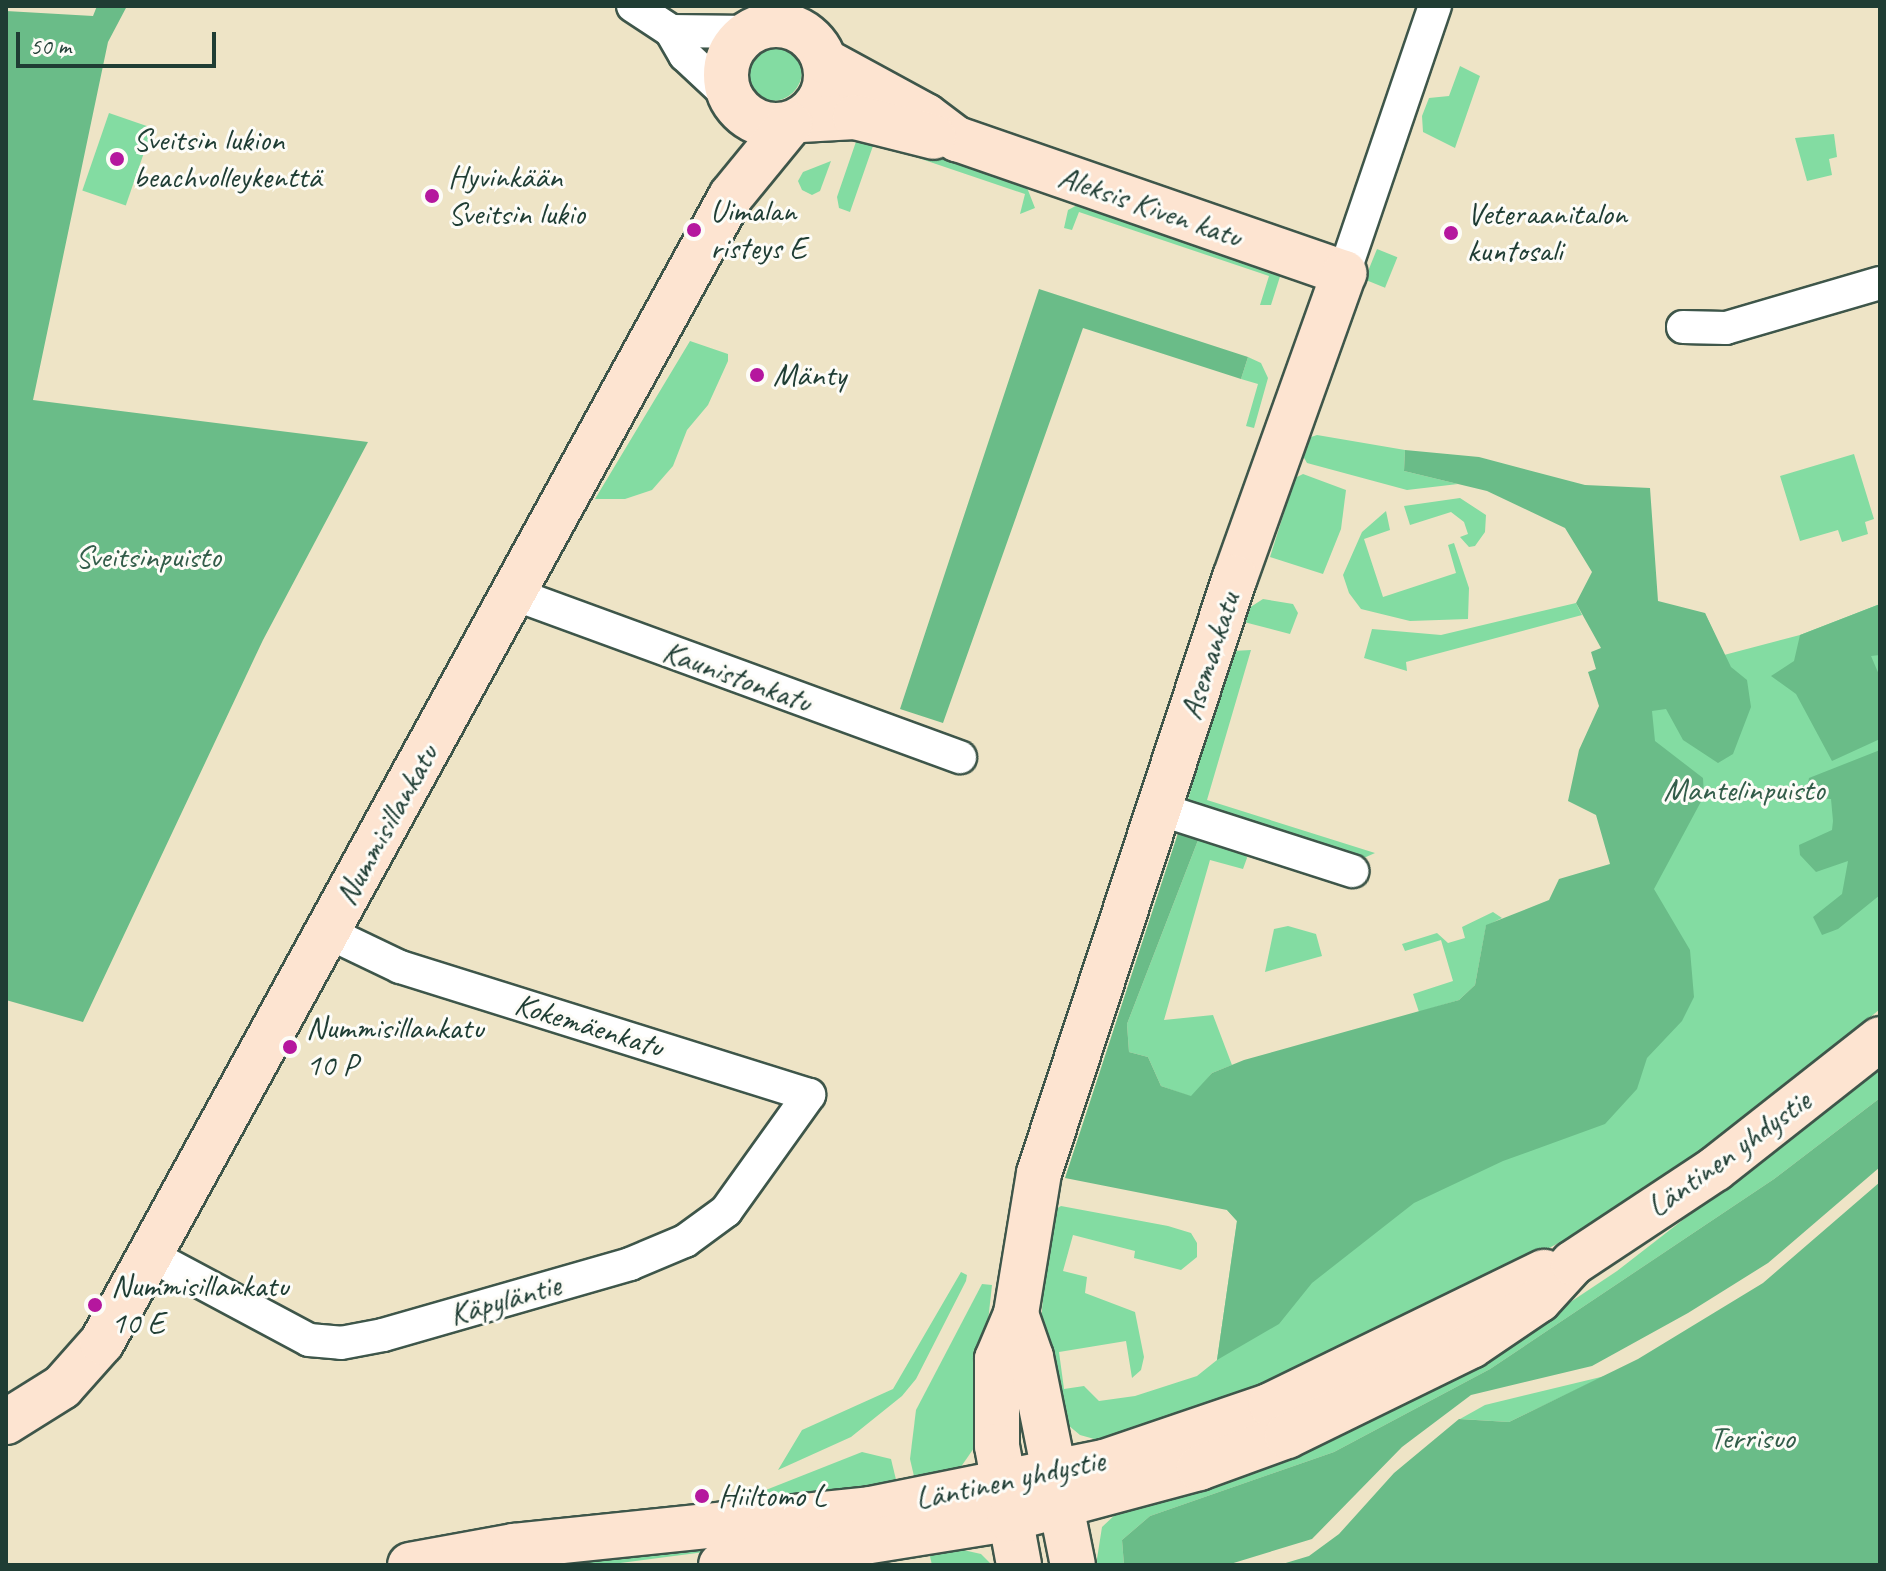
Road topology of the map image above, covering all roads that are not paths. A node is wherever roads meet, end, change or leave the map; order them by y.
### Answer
1 (633, 6) edge
2 (818, 6) edge
3 (1435, 6) edge
4 (762, 22) edge
5 (671, 31) junction
6 (823, 56) junction
7 (734, 102) junction
8 (795, 122) junction
9 (957, 139) junction
10 (731, 196) junction
11 (1344, 273) junction
12 (1880, 283) edge
13 (1683, 327) dead end
14 (514, 594) junction
15 (960, 757) dead end
16 (1162, 810) junction
17 (1352, 871) dead end
18 (327, 932) junction
19 (1880, 1039) edge
20 (809, 1095) joint
21 (150, 1255) junction
22 (1016, 1314) junction
23 (6, 1422) edge
24 (1058, 1490) junction
25 (1006, 1502) junction
26 (410, 1565) edge
27 (721, 1565) edge
28 (1019, 1565) edge
29 (1073, 1565) edge

1 - 5 street
2 - 6 street
3 - 11 street, Asemankatu
4 - 5 street
4 - 6 street
4 - 7 street
5 - 7 street
6 - 8 street
6 - 9 street, Aleksis Kiven katu
7 - 8 street
7 - 10 street, Nummisillankatu
8 - 9 street, Aleksis Kiven katu
8 - 10 street, Nummisillankatu
9 - 11 street, Aleksis Kiven katu
10 - 14 street, Nummisillankatu
11 - 16 street, Asemankatu
12 - 13 street
14 - 15 street, Kaunistonkatu
14 - 18 street, Nummisillankatu
16 - 17 street
16 - 22 street, Asemankatu
18 - 20 street, Kokemäenkatu
18 - 21 street, Nummisillankatu
19 - 24 street, Läntinen yhdystie
20 - 21 street, Käpyläntie
21 - 23 street, Nummisillankatu
22 - 24 street, Asemankatu
22 - 25 street, Asemankatu
24 - 25 street, Läntinen yhdystie
24 - 29 street, Asemankatu
25 - 26 street, Läntinen yhdystie
25 - 27 street, Läntinen yhdystie
25 - 28 street, Asemankatu

